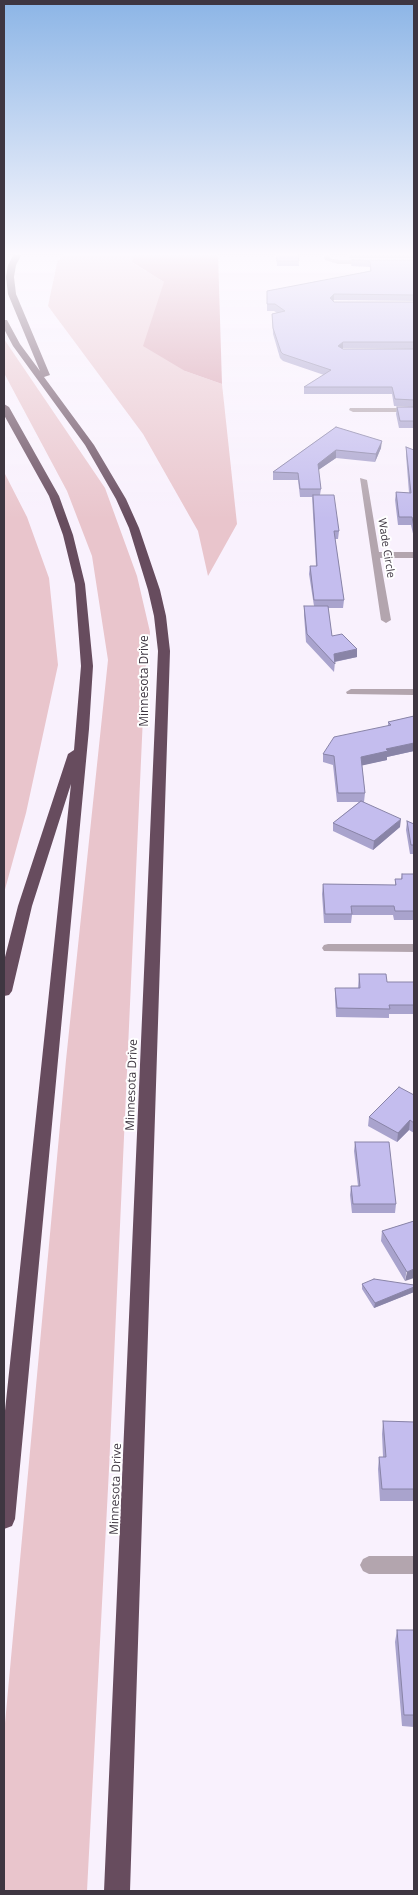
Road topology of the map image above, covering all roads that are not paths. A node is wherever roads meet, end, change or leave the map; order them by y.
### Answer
1 (15, 342) edge
2 (32, 342) edge
3 (61, 406) junction
4 (4, 407) edge
5 (353, 410) dead end
6 (414, 410) edge
7 (363, 480) dead end
8 (376, 555) junction
9 (414, 555) edge
10 (386, 620) dead end
11 (351, 692) dead end
12 (414, 692) edge
13 (83, 729) junction
14 (328, 948) dead end
15 (414, 948) edge
16 (4, 991) edge
17 (4, 1519) edge
18 (369, 1565) dead end
19 (414, 1565) edge
20 (117, 1891) edge

1 - 3 highway, Minnesota Drive
2 - 3 highway
3 - 20 highway, Minnesota Drive
4 - 13 highway
5 - 6 street
7 - 8 street, Wade Circle
8 - 9 street
8 - 10 street, Wade Circle
11 - 12 street
13 - 16 highway
13 - 17 highway
14 - 15 street
18 - 19 street

